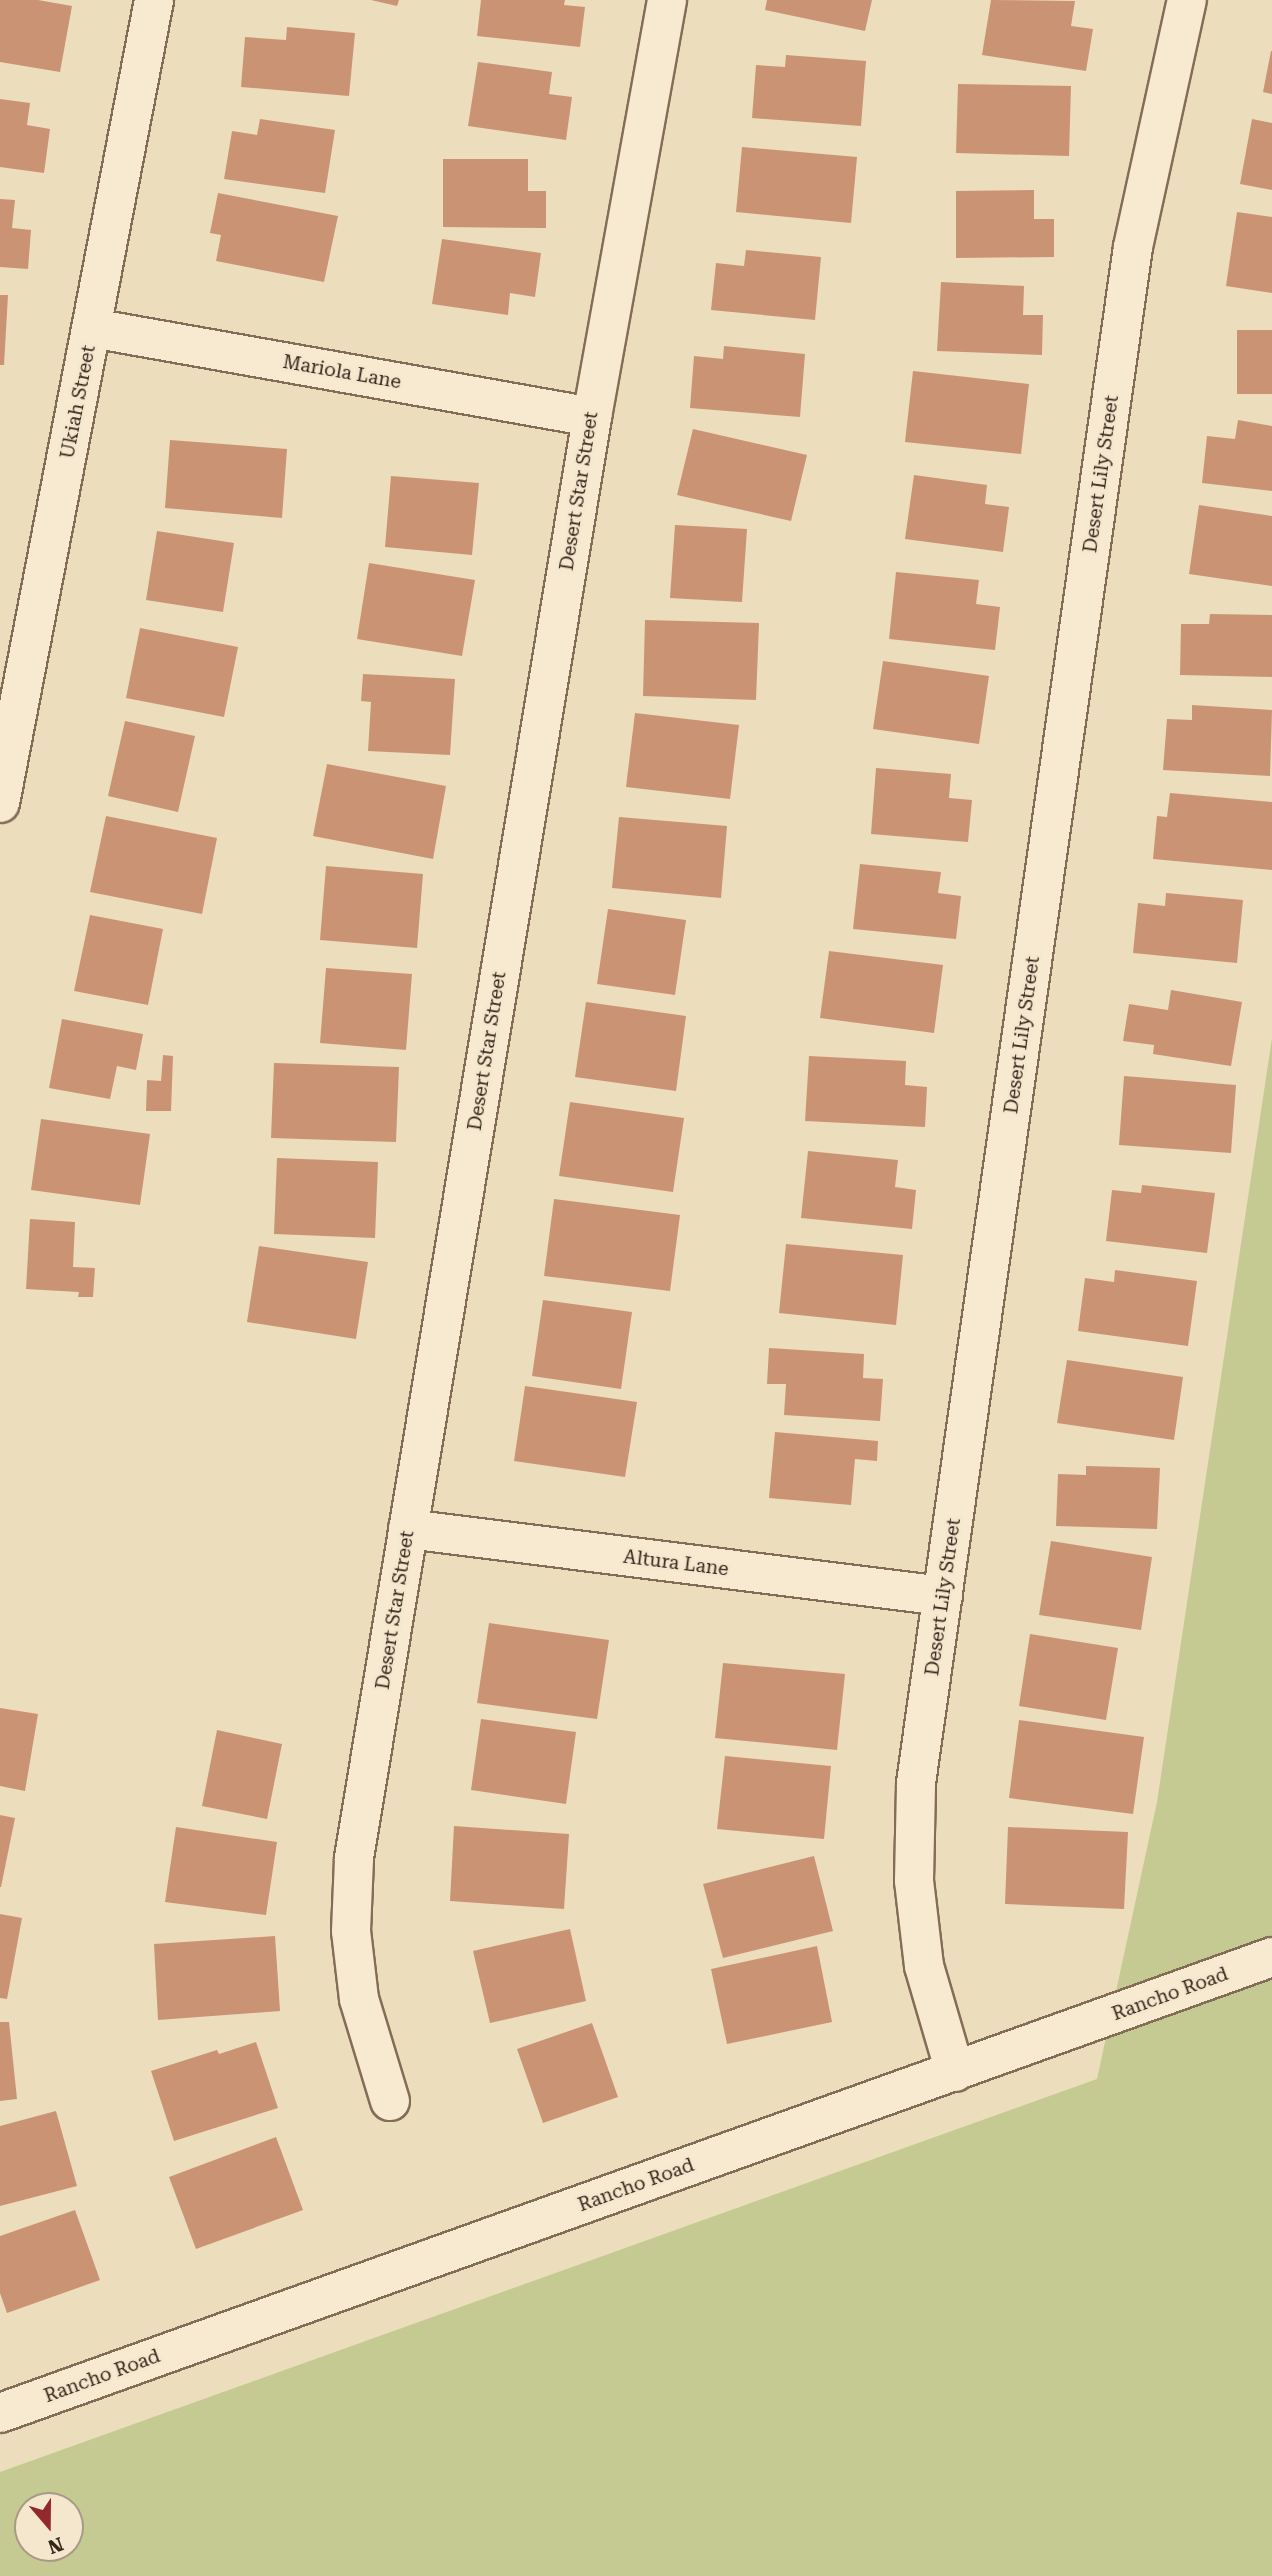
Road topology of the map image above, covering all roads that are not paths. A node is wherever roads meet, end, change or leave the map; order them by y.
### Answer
1 (154, 0) edge
2 (667, 0) edge
3 (1188, 0) edge
4 (92, 328) junction
5 (592, 417) junction
6 (0, 803) edge
7 (408, 1529) junction
8 (943, 1596) junction
9 (1272, 1957) edge
10 (955, 2072) junction
11 (390, 2101) dead end
12 (0, 2413) edge

1 - 4 street, Ukiah Street
2 - 5 street, Desert Star Street
3 - 8 street, Desert Lily Street
4 - 5 street, Mariola Lane
4 - 6 street, Ukiah Street
5 - 7 street, Desert Star Street
7 - 8 street, Altura Lane
7 - 11 street, Desert Star Street
8 - 10 street, Desert Lily Street
9 - 10 street, Rancho Road
10 - 12 street, Rancho Road

